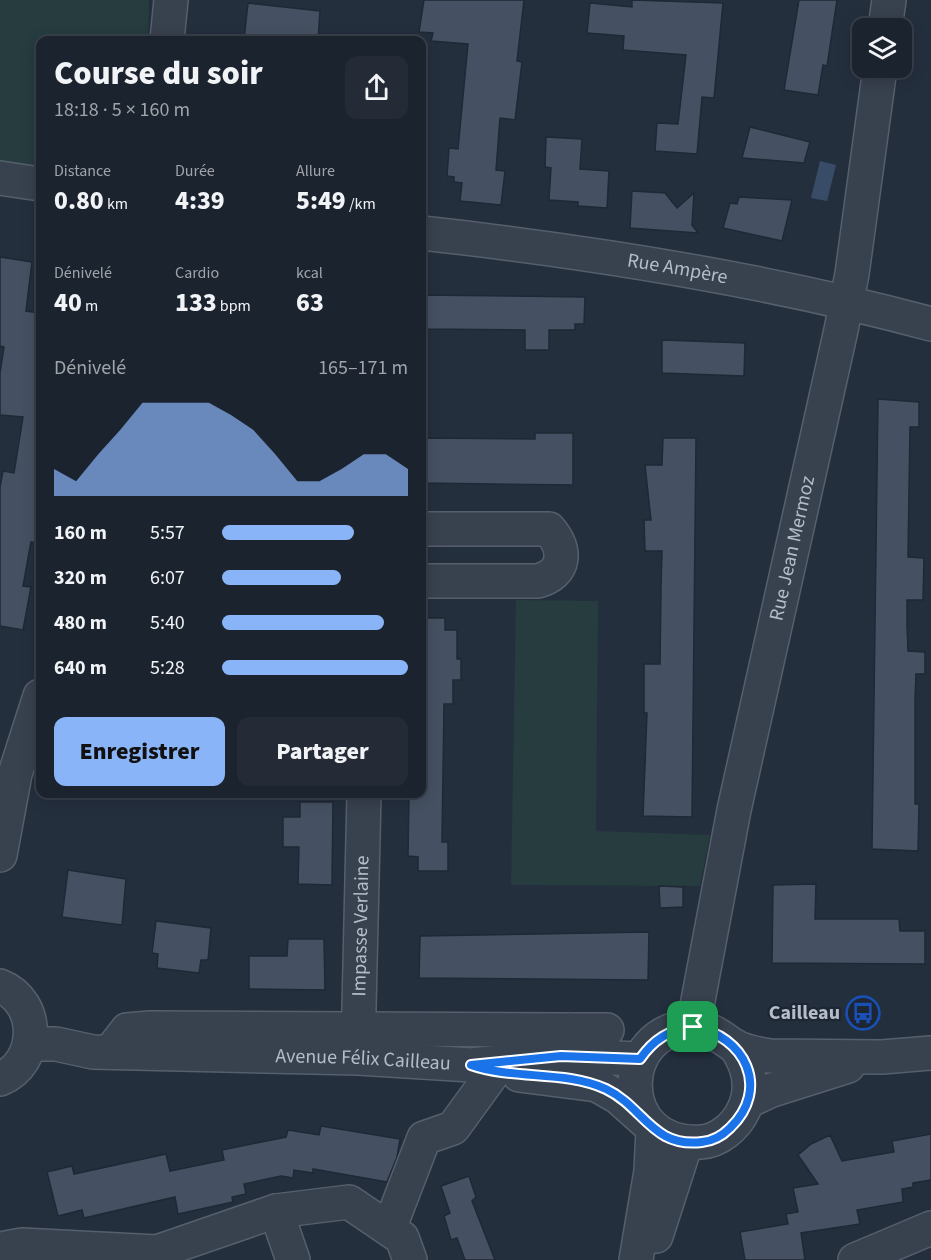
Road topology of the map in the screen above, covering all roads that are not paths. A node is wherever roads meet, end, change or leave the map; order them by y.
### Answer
1 (171, 0) edge
2 (889, 0) edge
3 (886, 18) edge
4 (167, 36) edge
5 (879, 78) edge
6 (0, 178) edge
7 (36, 183) edge
8 (426, 233) edge
9 (847, 302) junction
10 (931, 324) edge
11 (426, 529) edge
12 (426, 581) edge
13 (36, 708) edge
14 (364, 798) edge
15 (0, 855) edge
16 (0, 986) edge
17 (693, 1027) junction
18 (607, 1030) dead end
19 (358, 1043) junction
20 (565, 1043) junction
21 (30, 1044) junction
22 (735, 1046) junction
23 (931, 1053) edge
24 (882, 1057) junction
25 (640, 1059) junction
26 (482, 1069) junction
27 (0, 1078) edge
28 (748, 1101) junction
29 (653, 1129) junction
30 (686, 1143) junction
31 (276, 1211) junction
32 (931, 1228) edge
33 (389, 1229) junction
34 (5, 1244) edge
35 (293, 1260) edge
36 (410, 1260) edge
37 (636, 1260) edge
38 (649, 1260) edge
39 (855, 1260) edge

1 - 4 street
2 - 3 street
5 - 9 street, Rue Jean Mermoz
6 - 7 street
8 - 9 street, Rue Ampère
9 - 10 street, Rue Ampère
9 - 17 street, Rue Jean Mermoz
11 - 12 street
13 - 15 street
14 - 19 street, Impasse Verlaine
16 - 21 street
17 - 22 street
17 - 25 street
18 - 20 street
19 - 20 street
19 - 21 street, Avenue Félix Cailleau
19 - 26 street, Avenue Félix Cailleau
20 - 25 street, Avenue Félix Cailleau
20 - 26 street, Avenue Félix Cailleau
21 - 27 street
22 - 24 street
22 - 28 street
23 - 24 street
24 - 28 street
25 - 29 street
26 - 29 street
26 - 33 street
28 - 30 street
29 - 30 street
29 - 37 street
30 - 38 street
31 - 33 street
31 - 34 street
31 - 35 street
32 - 39 street
33 - 36 street

